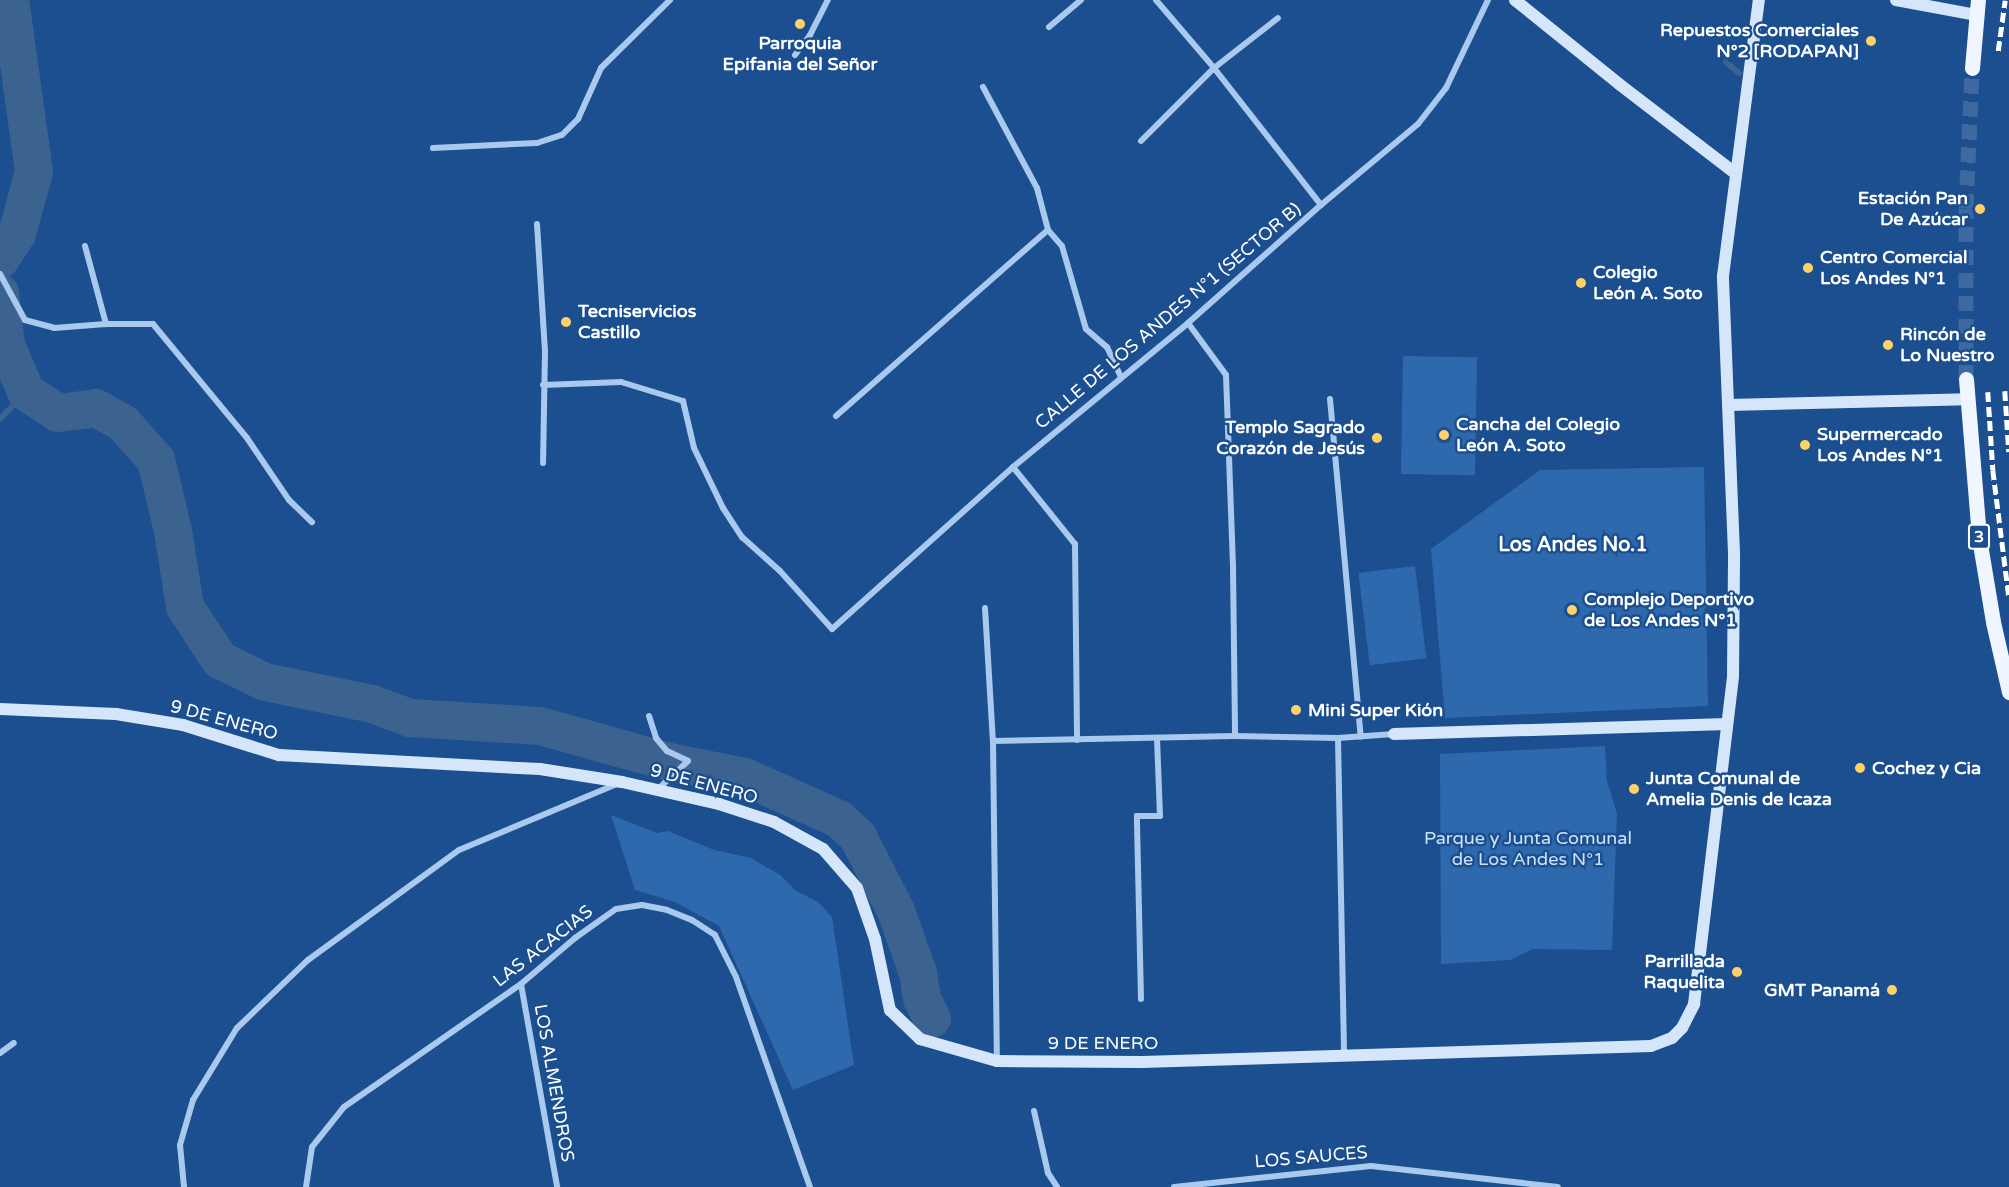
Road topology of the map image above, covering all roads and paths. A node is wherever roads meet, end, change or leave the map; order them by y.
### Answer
1 (670, 0) edge
2 (828, 0) edge
3 (1081, 0) edge
4 (1156, 0) edge
5 (1488, 0) edge
6 (1515, 0) edge
7 (1759, 0) edge
8 (1896, 0) edge
9 (1977, 8) edge
10 (1278, 18) dead end
11 (1049, 27) dead end
12 (795, 55) dead end
13 (1214, 68) junction
14 (1972, 69) tunnel mouth
15 (983, 87) dead end
16 (1141, 141) dead end
17 (433, 148) dead end
18 (1736, 172) junction
19 (1321, 205) junction
20 (537, 224) dead end
21 (1048, 230) junction
22 (85, 246) dead end
23 (0, 274) edge
24 (1188, 323) junction
25 (106, 324) junction
26 (1120, 377) junction
27 (1966, 379) tunnel mouth
28 (543, 385) junction
29 (1330, 399) dead end
30 (1967, 399) junction
31 (1728, 405) junction
32 (836, 416) dead end
33 (543, 463) dead end
34 (1013, 467) junction
35 (312, 522) dead end
36 (985, 608) dead end
37 (2009, 692) edge
38 (0, 709) edge
39 (649, 716) dead end
40 (1727, 724) junction
41 (1394, 735) joint
42 (1235, 736) junction
43 (1362, 737) junction
44 (1157, 738) junction
45 (1338, 738) junction
46 (1077, 740) junction
47 (993, 741) junction
48 (622, 782) junction
49 (659, 788) junction
50 (521, 984) junction
51 (1141, 999) dead end
52 (14, 1043) dead end
53 (0, 1053) edge
54 (1344, 1055) junction
55 (997, 1061) junction
56 (1034, 1110) dead end
57 (1518, 1185) edge
58 (184, 1187) edge
59 (306, 1187) edge
60 (557, 1187) edge
61 (810, 1187) edge
62 (1057, 1187) edge
63 (1174, 1187) edge
64 (1558, 1187) edge

1 - 17 street
2 - 12 street
3 - 11 street
4 - 13 street
5 - 19 street, CALLE DE LOS ANDES N°1 (SECTOR B)
6 - 18 street
7 - 18 street, 9 DE ENERO
8 - 9 street
9 - 14 main road
10 - 13 street
13 - 16 street
13 - 19 street
15 - 21 street
18 - 31 street, 9 DE ENERO
19 - 24 street, CALLE DE LOS ANDES N°1 (SECTOR B)
20 - 28 street
21 - 26 street
21 - 32 street
22 - 25 street
23 - 25 street
24 - 26 street, CALLE DE LOS ANDES N°1 (SECTOR B)
24 - 42 street
25 - 35 street
26 - 34 street, CALLE DE LOS ANDES N°1 (SECTOR B)
27 - 30 main road, 3
28 - 33 street
28 - 34 street, CALLE DE LOS ANDES N°1 (SECTOR B)
29 - 43 street
30 - 31 street
30 - 37 main road, 3
31 - 40 street, 9 DE ENERO
34 - 46 street
36 - 47 street
38 - 48 street, 9 DE ENERO
39 - 49 street
40 - 41 street
40 - 54 street, 9 DE ENERO
41 - 43 street
42 - 44 street
42 - 45 street
43 - 45 street
44 - 46 street
44 - 51 street
45 - 54 street
46 - 47 street
47 - 55 street
48 - 49 street, 9 DE ENERO
48 - 58 street
49 - 55 street, 9 DE ENERO
50 - 59 street, LAS ACACIAS
50 - 60 street, LOS ALMENDROS
50 - 61 street, LAS ACACIAS
52 - 53 street
54 - 55 street, 9 DE ENERO
56 - 62 street
57 - 63 street, LOS SAUCES
57 - 64 street, LOS SAUCES

